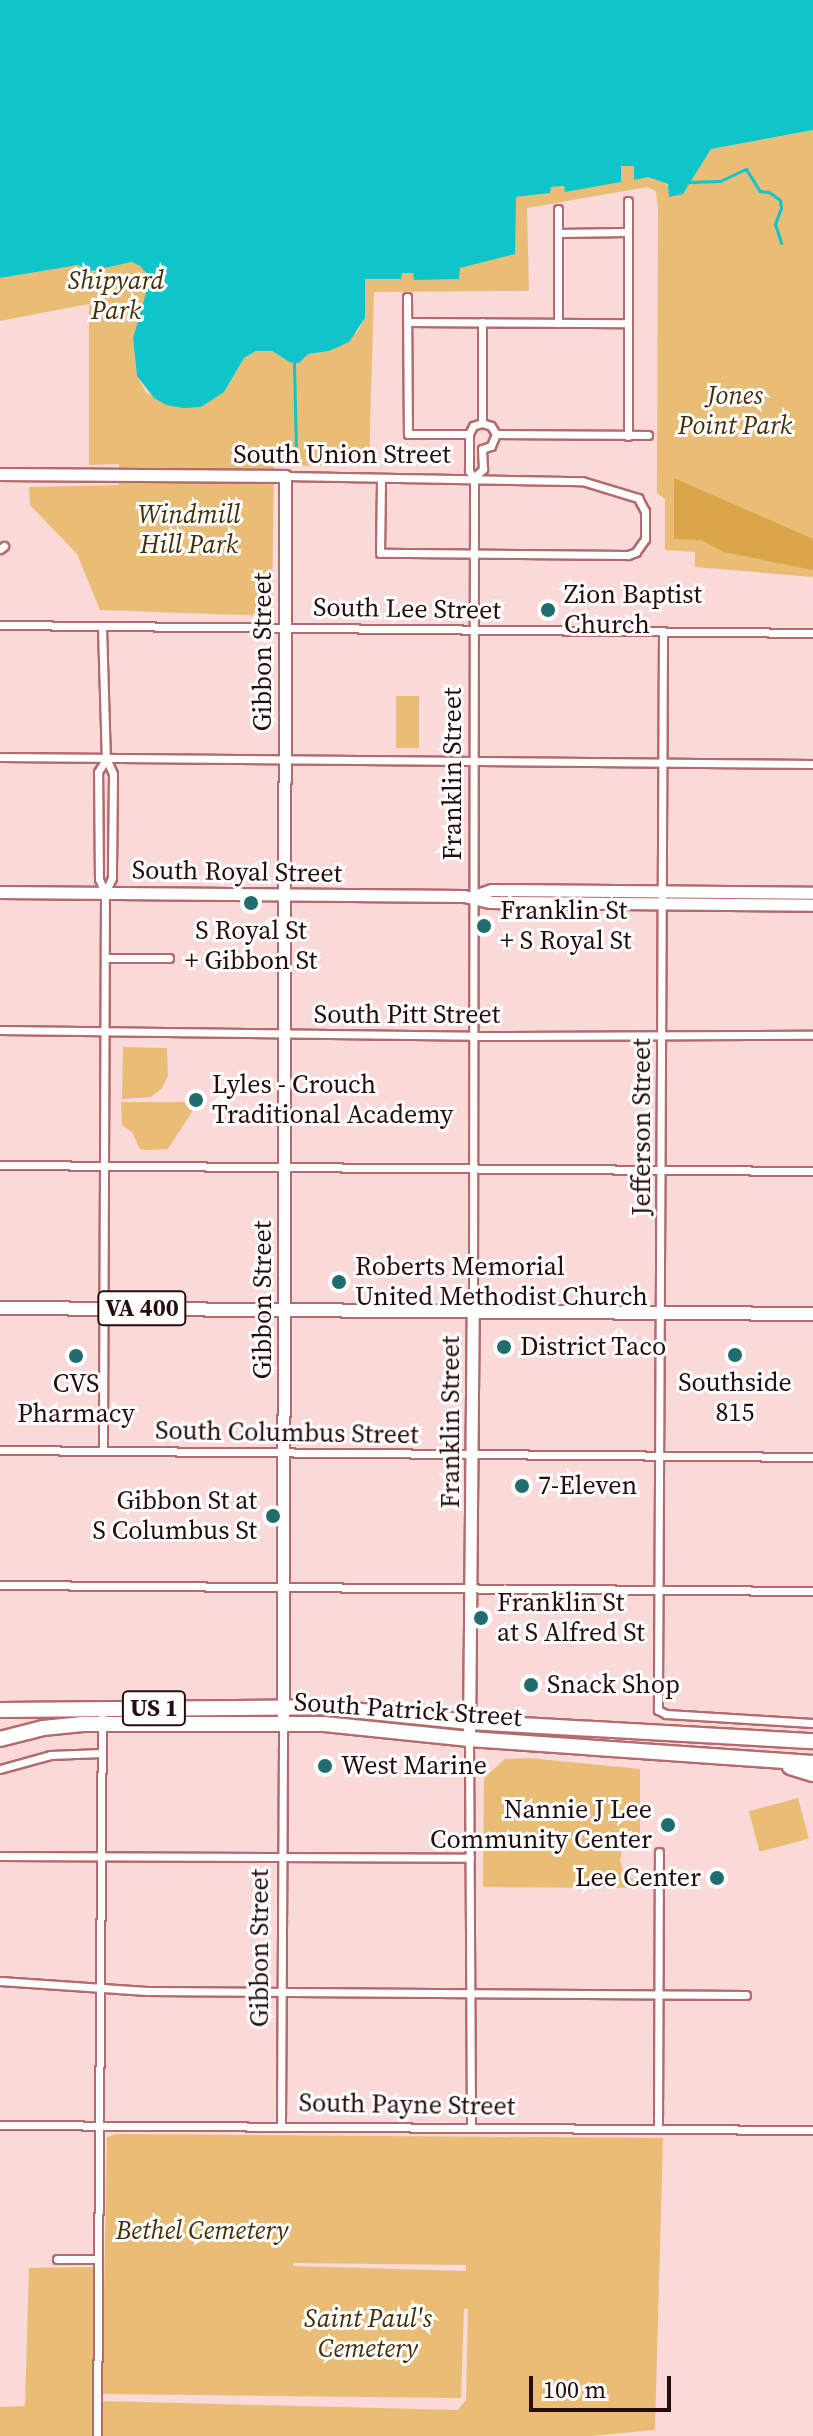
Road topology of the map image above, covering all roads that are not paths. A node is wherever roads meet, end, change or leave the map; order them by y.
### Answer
1 (628, 201) dead end
2 (558, 209) dead end
3 (627, 232) junction
4 (558, 233) junction
5 (407, 297) dead end
6 (408, 322) junction
7 (482, 322) junction
8 (558, 323) junction
9 (627, 323) junction
10 (482, 423) junction
11 (496, 434) junction
12 (648, 435) dead end
13 (469, 436) junction
14 (628, 436) junction
15 (482, 449) junction
16 (0, 474) edge
17 (285, 476) junction
18 (381, 478) junction
19 (474, 478) junction
20 (476, 554) junction
21 (0, 625) edge
22 (102, 627) junction
23 (285, 628) junction
24 (475, 630) junction
25 (663, 632) junction
26 (813, 633) edge
27 (0, 757) edge
28 (106, 758) junction
29 (285, 760) junction
30 (475, 762) junction
31 (662, 762) junction
32 (813, 764) edge
33 (0, 892) edge
34 (105, 893) junction
35 (813, 893) edge
36 (285, 894) junction
37 (474, 896) junction
38 (661, 898) junction
39 (813, 905) edge
40 (105, 958) junction
41 (169, 958) dead end
42 (0, 1030) edge
43 (105, 1032) junction
44 (286, 1034) junction
45 (664, 1034) junction
46 (813, 1035) edge
47 (474, 1036) junction
48 (0, 1165) edge
49 (104, 1167) junction
50 (286, 1168) junction
51 (473, 1169) junction
52 (813, 1171) edge
53 (662, 1172) junction
54 (0, 1308) edge
55 (104, 1308) junction
56 (285, 1310) junction
57 (473, 1311) junction
58 (661, 1313) junction
59 (813, 1314) edge
60 (0, 1450) edge
61 (103, 1451) junction
62 (284, 1453) junction
63 (473, 1454) junction
64 (660, 1455) junction
65 (813, 1457) edge
66 (0, 1585) edge
67 (283, 1586) junction
68 (473, 1588) junction
69 (660, 1590) junction
70 (813, 1591) edge
71 (283, 1707) junction
72 (102, 1708) junction
73 (0, 1710) edge
74 (469, 1722) junction
75 (813, 1723) edge
76 (102, 1724) junction
77 (283, 1724) junction
78 (0, 1739) edge
79 (469, 1739) junction
80 (813, 1741) edge
81 (102, 1753) junction
82 (763, 1759) junction
83 (813, 1763) edge
84 (0, 1769) edge
85 (813, 1774) edge
86 (659, 1852) dead end
87 (0, 1856) edge
88 (283, 1857) junction
89 (102, 1858) junction
90 (470, 1858) junction
91 (0, 1981) edge
92 (101, 1990) junction
93 (281, 1992) junction
94 (471, 1994) junction
95 (746, 1995) dead end
96 (658, 1996) junction
97 (281, 2124) junction
98 (0, 2125) edge
99 (101, 2125) junction
100 (471, 2126) junction
101 (658, 2128) junction
102 (813, 2130) edge
103 (57, 2259) dead end
104 (98, 2259) junction
105 (97, 2436) edge

1 - 3 street
2 - 4 street
3 - 4 street
3 - 9 street
4 - 8 street
5 - 6 street
6 - 7 street
6 - 13 street
7 - 8 street
7 - 10 street
8 - 9 street
9 - 14 street
10 - 11 street
10 - 13 street
11 - 14 street
11 - 15 street
12 - 14 street
13 - 15 street
13 - 19 street, Franklin Street
15 - 19 street, Franklin Street
16 - 17 main road, South Union Street
17 - 18 street, South Union Street
17 - 23 main road, Gibbon Street
18 - 19 street, South Union Street
18 - 20 street
19 - 20 street, Franklin Street
19 - 20 street, South Union Street
20 - 24 street, Franklin Street
21 - 22 street, South Lee Street
22 - 23 street, South Lee Street
22 - 28 street
23 - 24 street, South Lee Street
23 - 29 main road, Gibbon Street
24 - 25 street, South Lee Street
24 - 30 street, Franklin Street
25 - 26 street, South Lee Street
25 - 31 street, Jefferson Street
27 - 28 street
28 - 29 street
28 - 34 street
28 - 34 street
29 - 30 street
29 - 36 main road, Gibbon Street
30 - 31 street
30 - 37 street, Franklin Street
31 - 32 street
31 - 38 street, Jefferson Street
33 - 34 main road, South Royal Street
34 - 36 main road, South Royal Street
34 - 40 street
35 - 38 main road, South Royal Street
36 - 37 main road, South Royal Street
36 - 44 main road, Gibbon Street
37 - 38 main road, South Royal Street
37 - 47 street, Franklin Street
38 - 39 main road, South Royal Street
38 - 45 street, Jefferson Street
40 - 41 street
40 - 43 street
42 - 43 street, South Pitt Street
43 - 44 street, South Pitt Street
43 - 49 street
44 - 47 street, South Pitt Street
44 - 50 main road, Gibbon Street
45 - 46 street, South Pitt Street
45 - 47 street, South Pitt Street
45 - 53 street, Jefferson Street
47 - 51 street, Franklin Street
48 - 49 street
49 - 50 street
49 - 55 street
50 - 51 street
50 - 56 main road, Gibbon Street
51 - 53 street
51 - 57 street, Franklin Street
52 - 53 street
53 - 58 street, Jefferson Street
54 - 55 main road, VA 400
55 - 56 main road, VA 400
55 - 61 street
56 - 57 main road, VA 400
56 - 62 main road, Gibbon Street
57 - 58 main road, VA 400
57 - 63 main road, Franklin Street
58 - 59 main road, VA 400
58 - 64 street, Jefferson Street
60 - 61 street, South Columbus Street
61 - 62 street, South Columbus Street
62 - 63 street, South Columbus Street
62 - 67 main road, Gibbon Street
63 - 64 street, South Columbus Street
63 - 68 main road, Franklin Street
64 - 65 street, South Columbus Street
64 - 69 street, Jefferson Street
66 - 67 street
67 - 68 street
67 - 71 main road, Gibbon Street
68 - 69 street
68 - 74 main road, Franklin Street
69 - 70 street
69 - 75 street, Jefferson Street
71 - 72 highway, South Patrick Street / US 1
71 - 74 highway, South Patrick Street / US 1
71 - 77 main road, Gibbon Street
72 - 73 highway, South Patrick Street / US 1
72 - 76 street
74 - 79 main road, Franklin Street
74 - 80 highway, South Patrick Street / US 1
76 - 77 highway, South Patrick Street / US 1
76 - 78 highway, South Patrick Street / US 1
76 - 81 street
77 - 79 highway, South Patrick Street / US 1
77 - 88 street, Gibbon Street
79 - 82 highway, South Patrick Street / US 1
79 - 90 street, Franklin Street
81 - 84 street
81 - 89 street
82 - 83 highway, South Patrick Street / US 1
82 - 85 highway
86 - 96 street
87 - 89 street
88 - 89 street
88 - 90 street
88 - 93 street, Gibbon Street
89 - 92 street
90 - 94 street, Franklin Street
91 - 92 street
92 - 93 street
92 - 99 street
93 - 94 street
93 - 97 street, Gibbon Street
94 - 96 street
94 - 100 street, Franklin Street
95 - 96 street
96 - 101 street
97 - 99 street, South Payne Street
97 - 100 street, South Payne Street
98 - 99 street, South Payne Street
99 - 104 street
100 - 101 street, South Payne Street
101 - 102 street, South Payne Street
103 - 104 street
104 - 105 street

